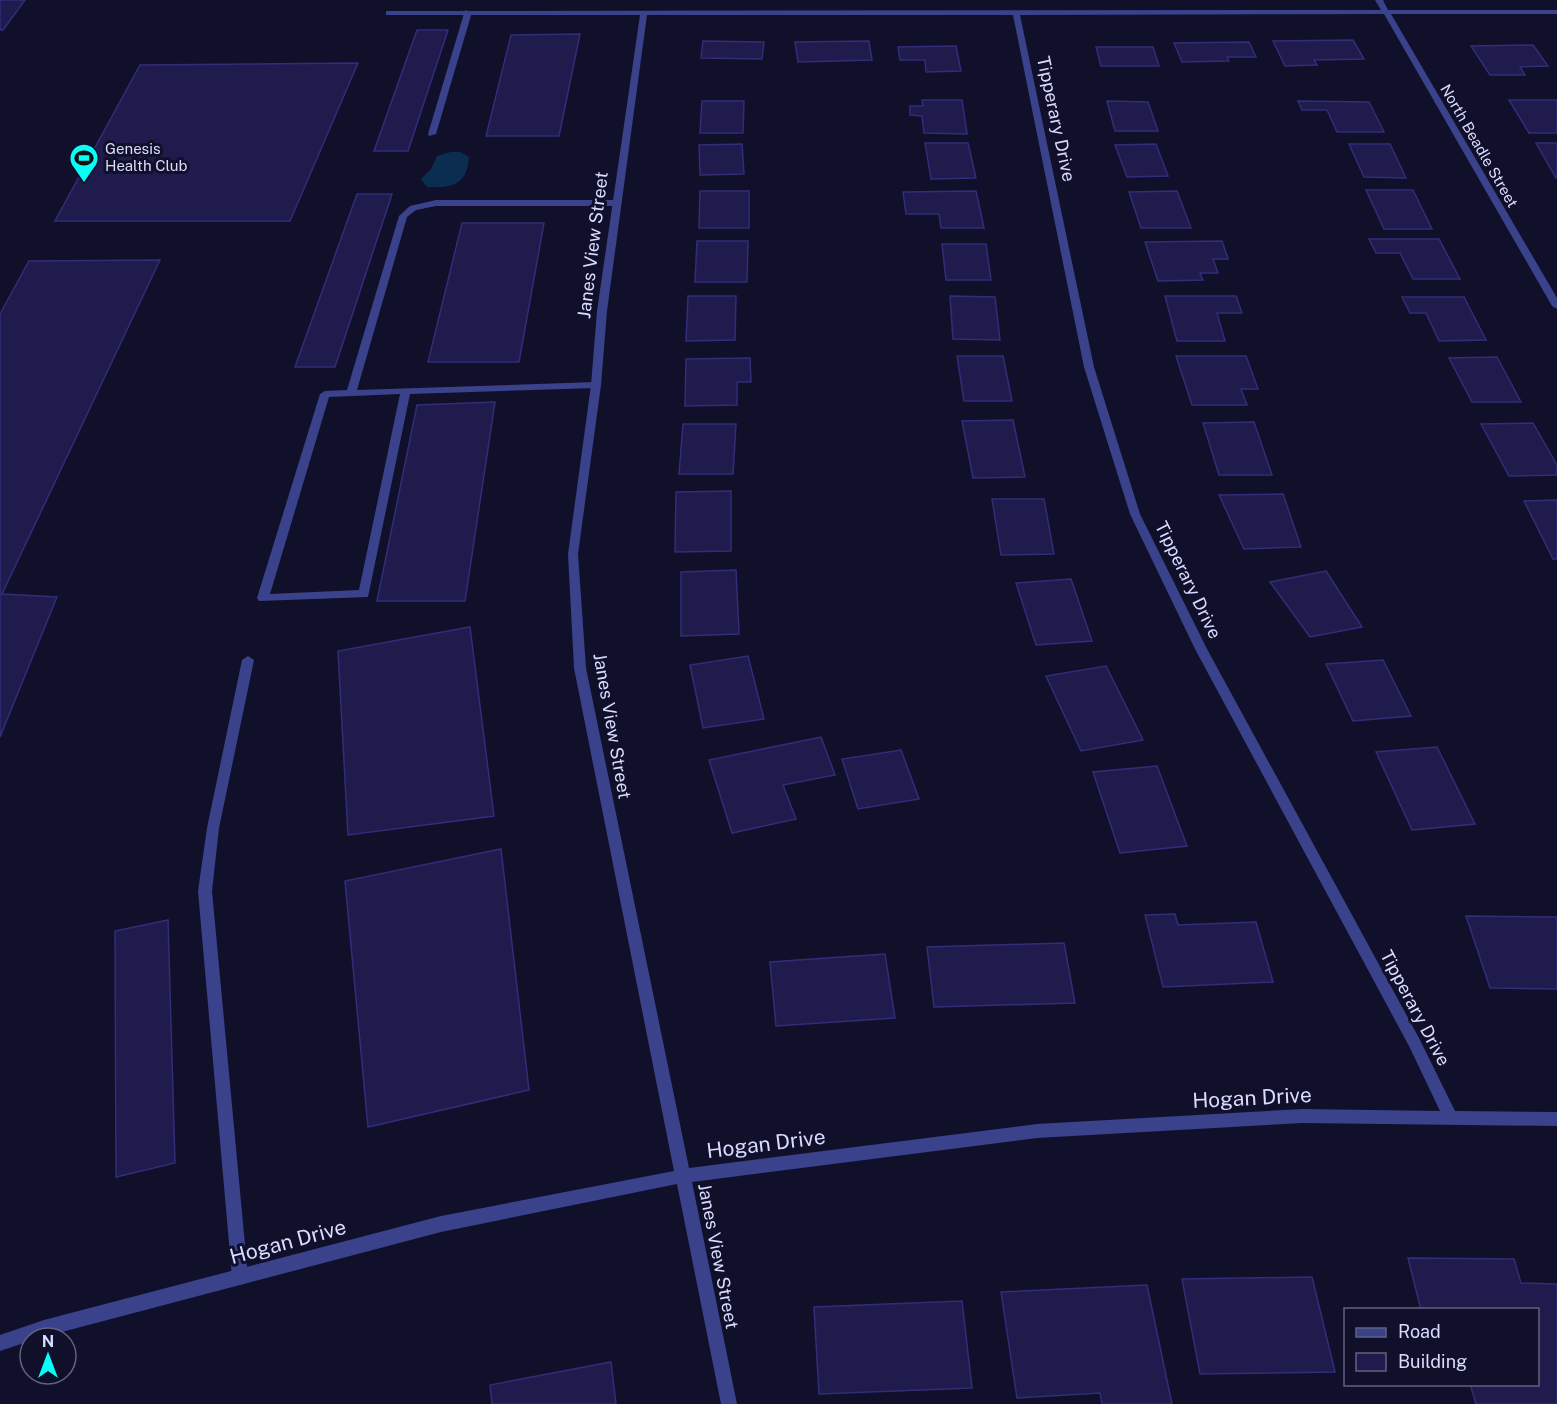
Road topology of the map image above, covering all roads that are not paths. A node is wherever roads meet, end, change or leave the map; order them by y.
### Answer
1 (1379, 0) edge
2 (468, 12) junction
3 (644, 12) junction
4 (1016, 12) junction
5 (1386, 12) junction
6 (1557, 12) edge
7 (389, 13) dead end
8 (432, 134) dead end
9 (617, 203) junction
10 (1557, 306) edge
11 (596, 385) junction
12 (406, 391) junction
13 (351, 393) junction
14 (248, 660) dead end
15 (1450, 1117) junction
16 (1557, 1119) edge
17 (683, 1176) junction
18 (240, 1276) junction
19 (0, 1343) edge
20 (729, 1404) edge

1 - 5 street, North Beadle Street
2 - 3 street
2 - 7 street
2 - 8 street
3 - 4 street
3 - 9 street, Janes View Street
4 - 5 street
4 - 15 street, Tipperary Drive
5 - 6 street
5 - 10 street, North Beadle Street
9 - 11 street, Janes View Street
9 - 13 street
11 - 12 street
11 - 17 street, Janes View Street
12 - 13 street
12 - 13 street
14 - 18 street
15 - 16 street, Hogan Drive
15 - 17 street, Hogan Drive
17 - 18 street, Hogan Drive
17 - 20 street, Janes View Street
18 - 19 street, Hogan Drive

